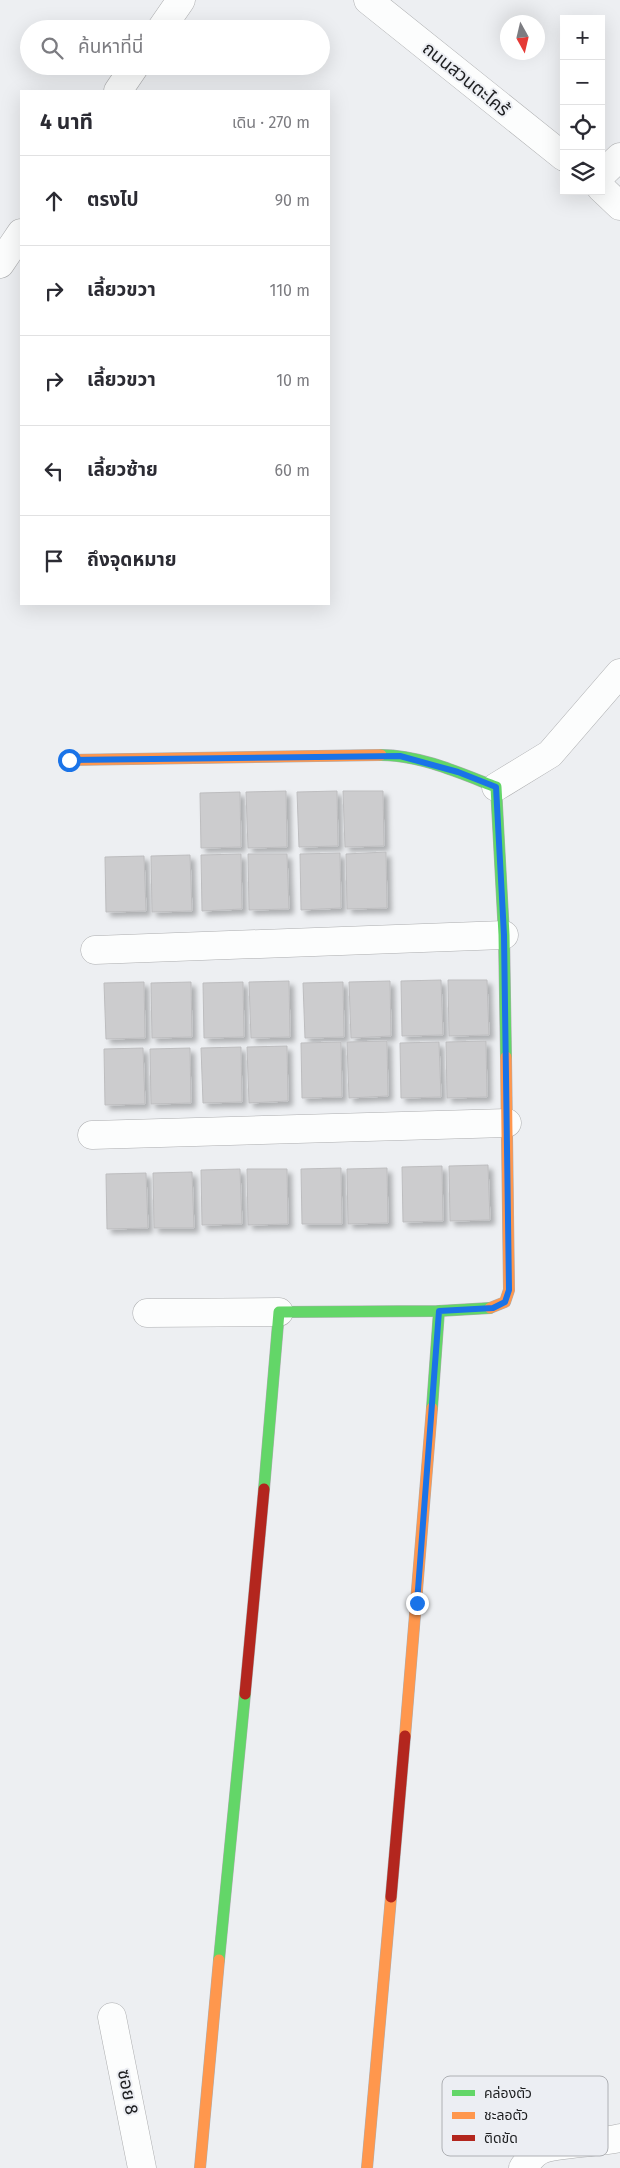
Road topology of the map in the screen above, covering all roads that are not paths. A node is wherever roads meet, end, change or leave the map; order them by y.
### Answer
1 (181, 0) edge
2 (368, 0) edge
3 (167, 20) edge
4 (130, 75) edge
5 (119, 90) edge
6 (560, 154) edge
7 (620, 157) edge
8 (605, 171) edge
9 (605, 192) edge
10 (620, 206) edge
11 (20, 234) edge
12 (0, 264) edge
13 (620, 673) edge
14 (69, 760) dead end
15 (496, 787) junction
16 (504, 935) junction
17 (96, 950) dead end
18 (508, 1123) junction
19 (92, 1135) dead end
20 (439, 1311) junction
21 (279, 1312) junction
22 (147, 1313) dead end
23 (112, 2016) dead end
24 (532, 2156) edge
25 (142, 2168) edge
26 (200, 2168) edge
27 (367, 2168) edge
28 (523, 2168) edge

1 - 3 street
2 - 6 street, ถนนสวนตะไคร้
4 - 5 street
7 - 8 street
9 - 10 street
11 - 12 street
13 - 15 street
14 - 15 street
15 - 16 street
16 - 17 street
16 - 18 street
18 - 19 street
18 - 20 street
20 - 21 street
20 - 27 street
21 - 22 street
21 - 26 street
23 - 25 street, ซอย 8
24 - 28 street

